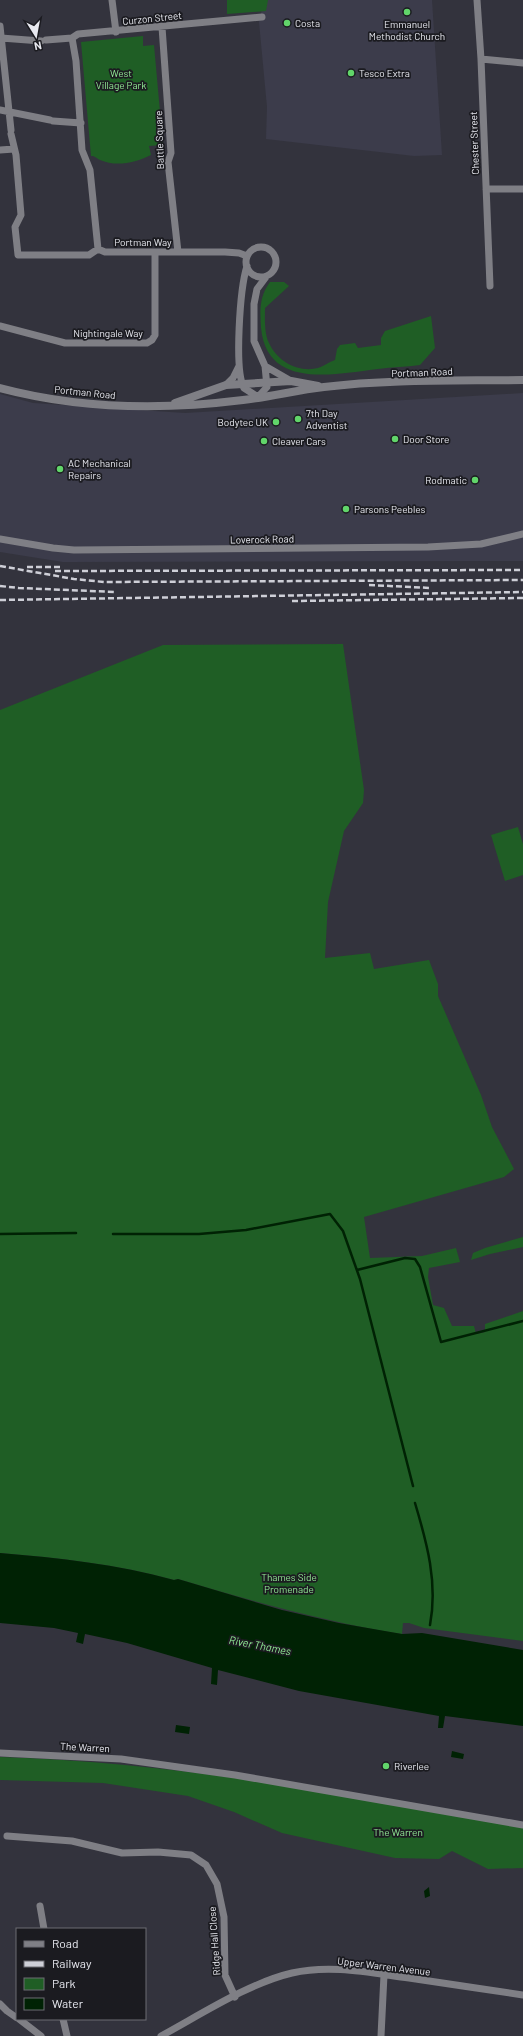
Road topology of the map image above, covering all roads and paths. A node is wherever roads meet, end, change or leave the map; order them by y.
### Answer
1 (112, 0) edge
2 (477, 0) edge
3 (262, 17) dead end
4 (0, 26) edge
5 (162, 27) junction
6 (116, 32) junction
7 (0, 35) edge
8 (72, 38) junction
9 (481, 59) junction
10 (523, 63) edge
11 (0, 110) edge
12 (8, 111) junction
13 (81, 123) junction
14 (14, 149) junction
15 (0, 150) edge
16 (523, 188) edge
17 (486, 189) junction
18 (98, 249) junction
19 (155, 252) junction
20 (178, 252) junction
21 (247, 256) junction
22 (247, 266) junction
23 (266, 277) junction
24 (490, 286) dead end
25 (0, 326) edge
26 (240, 364) junction
27 (265, 366) junction
28 (523, 380) edge
29 (291, 381) junction
30 (267, 382) junction
31 (226, 385) junction
32 (242, 385) junction
33 (322, 387) junction
34 (0, 388) edge
35 (258, 397) junction
36 (169, 405) junction
37 (523, 534) edge
38 (0, 539) edge
39 (0, 1753) edge
40 (523, 1825) edge
41 (7, 1836) dead end
42 (40, 1906) dead end
43 (44, 1928) edge
44 (384, 1975) junction
45 (523, 1995) edge
46 (235, 1996) junction
47 (0, 2004) edge
48 (16, 2016) edge
49 (21, 2020) edge
50 (63, 2020) edge
51 (41, 2036) edge
52 (67, 2036) edge
53 (161, 2036) edge
54 (382, 2036) edge

1 - 6 street
2 - 9 street, Chester Street
3 - 5 street, Curzon Street
4 - 7 street
5 - 6 street, Curzon Street
5 - 20 street, Battle Square
6 - 8 street, Curzon Street
7 - 8 street, Curzon Street
7 - 12 street
8 - 13 street
9 - 10 street
9 - 17 street, Chester Street
11 - 12 street
12 - 13 street
12 - 14 street
13 - 18 street
14 - 15 street
14 - 18 street, Portman Way
16 - 17 street
17 - 24 street, Chester Street
18 - 19 street, Portman Way
19 - 20 street, Portman Way
19 - 25 street, Nightingale Way
20 - 21 street, Portman Way
21 - 22 street
21 - 23 street
22 - 23 street
22 - 26 street
23 - 27 street
26 - 31 street
26 - 32 street
27 - 29 street
27 - 30 street
28 - 33 street, Portman Road
29 - 30 street, Portman Road
29 - 33 street, Portman Road
30 - 32 street, Portman Road
30 - 35 street
31 - 32 street, Portman Road
31 - 36 street, Portman Road
32 - 35 street
33 - 35 street, Portman Road
34 - 36 street, Portman Road
35 - 36 street, Portman Road
37 - 38 street, Loverock Road
39 - 40 street, The Warren
41 - 46 street, Ridge Hall Close
42 - 43 street
44 - 45 street, Upper Warren Avenue
44 - 46 street, Upper Warren Avenue
44 - 54 street
46 - 53 street, Upper Warren Avenue
47 - 48 street
49 - 51 street
50 - 52 street

